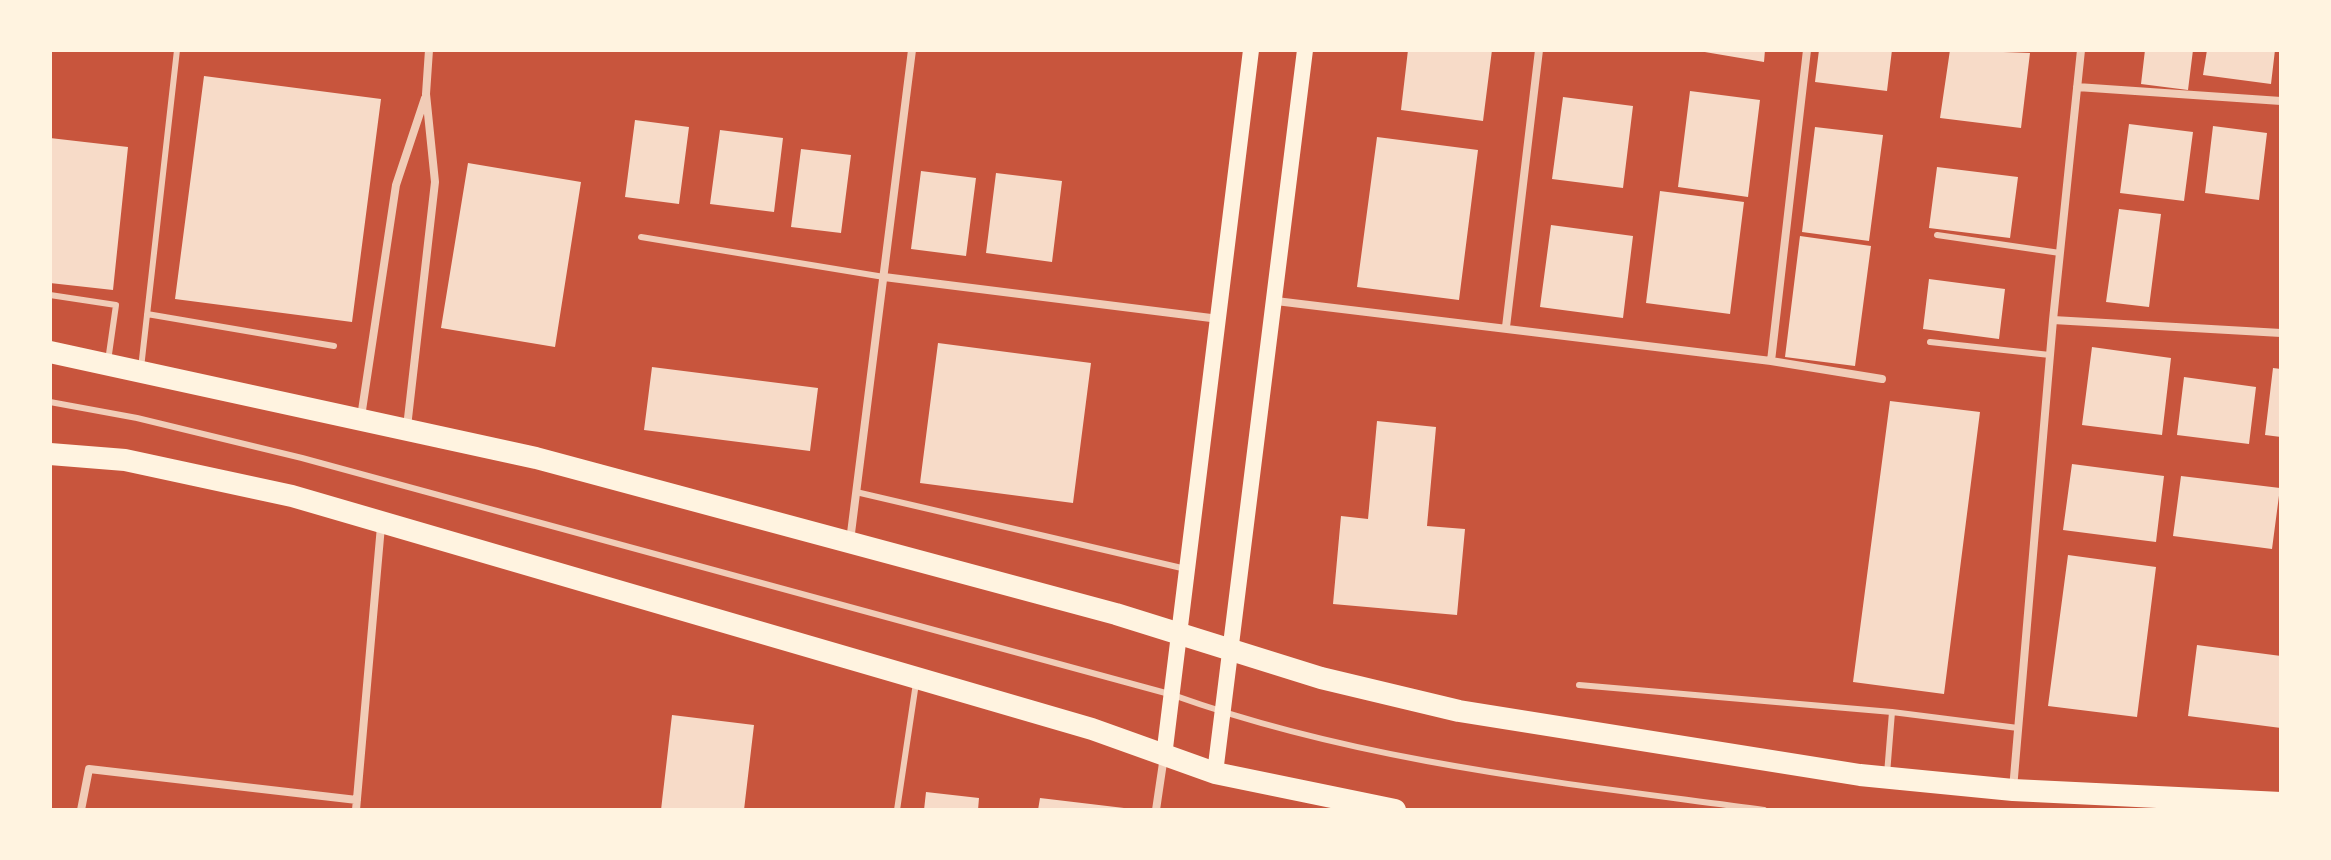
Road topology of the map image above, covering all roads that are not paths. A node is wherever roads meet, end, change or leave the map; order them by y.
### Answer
1 (177, 50) edge
2 (429, 50) edge
3 (912, 50) edge
4 (1251, 50) edge
5 (1305, 50) edge
6 (1539, 50) edge
7 (1807, 50) edge
8 (2081, 50) edge
9 (2077, 87) junction
10 (426, 94) junction
11 (2281, 101) edge
12 (1937, 235) dead end
13 (641, 237) dead end
14 (2060, 253) junction
15 (884, 277) junction
16 (50, 295) edge
17 (1276, 301) junction
18 (147, 314) junction
19 (1219, 319) junction
20 (2053, 320) junction
21 (1506, 327) junction
22 (2281, 333) edge
23 (1930, 342) dead end
24 (334, 346) dead end
25 (50, 352) edge
26 (2050, 355) junction
27 (1771, 361) junction
28 (108, 364) junction
29 (141, 371) junction
30 (1882, 379) dead end
31 (50, 402) edge
32 (361, 420) junction
33 (407, 430) junction
34 (50, 454) edge
35 (856, 492) junction
36 (381, 525) junction
37 (850, 541) junction
38 (1189, 570) junction
39 (1181, 636) junction
40 (1233, 650) junction
41 (916, 678) junction
42 (1579, 685) dead end
43 (1173, 695) junction
44 (1892, 712) junction
45 (1223, 713) junction
46 (2018, 728) junction
47 (1164, 756) junction
48 (1215, 773) junction
49 (1887, 778) junction
50 (2013, 790) junction
51 (357, 800) junction
52 (2281, 803) edge
53 (81, 810) edge
54 (356, 810) edge
55 (897, 810) edge
56 (1156, 810) edge
57 (1395, 810) edge
58 (1764, 810) edge

1 - 18 lane
2 - 10 street
3 - 15 street
4 - 19 main road
5 - 17 main road
6 - 21 street
7 - 27 street
8 - 9 street
9 - 11 street
9 - 14 street
10 - 32 street
10 - 33 street
12 - 14 lane
13 - 15 lane
14 - 20 street
15 - 19 street
15 - 35 street
16 - 28 lane
17 - 21 street
17 - 40 main road
18 - 24 lane
18 - 29 lane
19 - 38 main road
20 - 22 street
20 - 26 street
21 - 27 street
23 - 26 lane
25 - 28 highway
26 - 46 street
27 - 30 street
28 - 29 highway
29 - 32 highway
31 - 43 lane
32 - 33 highway
33 - 37 highway
34 - 36 highway
35 - 37 street
35 - 38 lane
36 - 41 highway
36 - 51 street
37 - 39 highway
38 - 39 main road
39 - 40 highway
39 - 43 main road
40 - 45 main road
40 - 49 highway
41 - 47 highway
41 - 55 lane
42 - 44 lane
43 - 45 lane
43 - 47 main road
44 - 46 lane
44 - 49 lane
45 - 48 main road
45 - 58 lane
46 - 50 street
47 - 48 highway
47 - 56 street
48 - 57 highway
49 - 50 highway
50 - 52 highway
51 - 53 street
51 - 54 street

